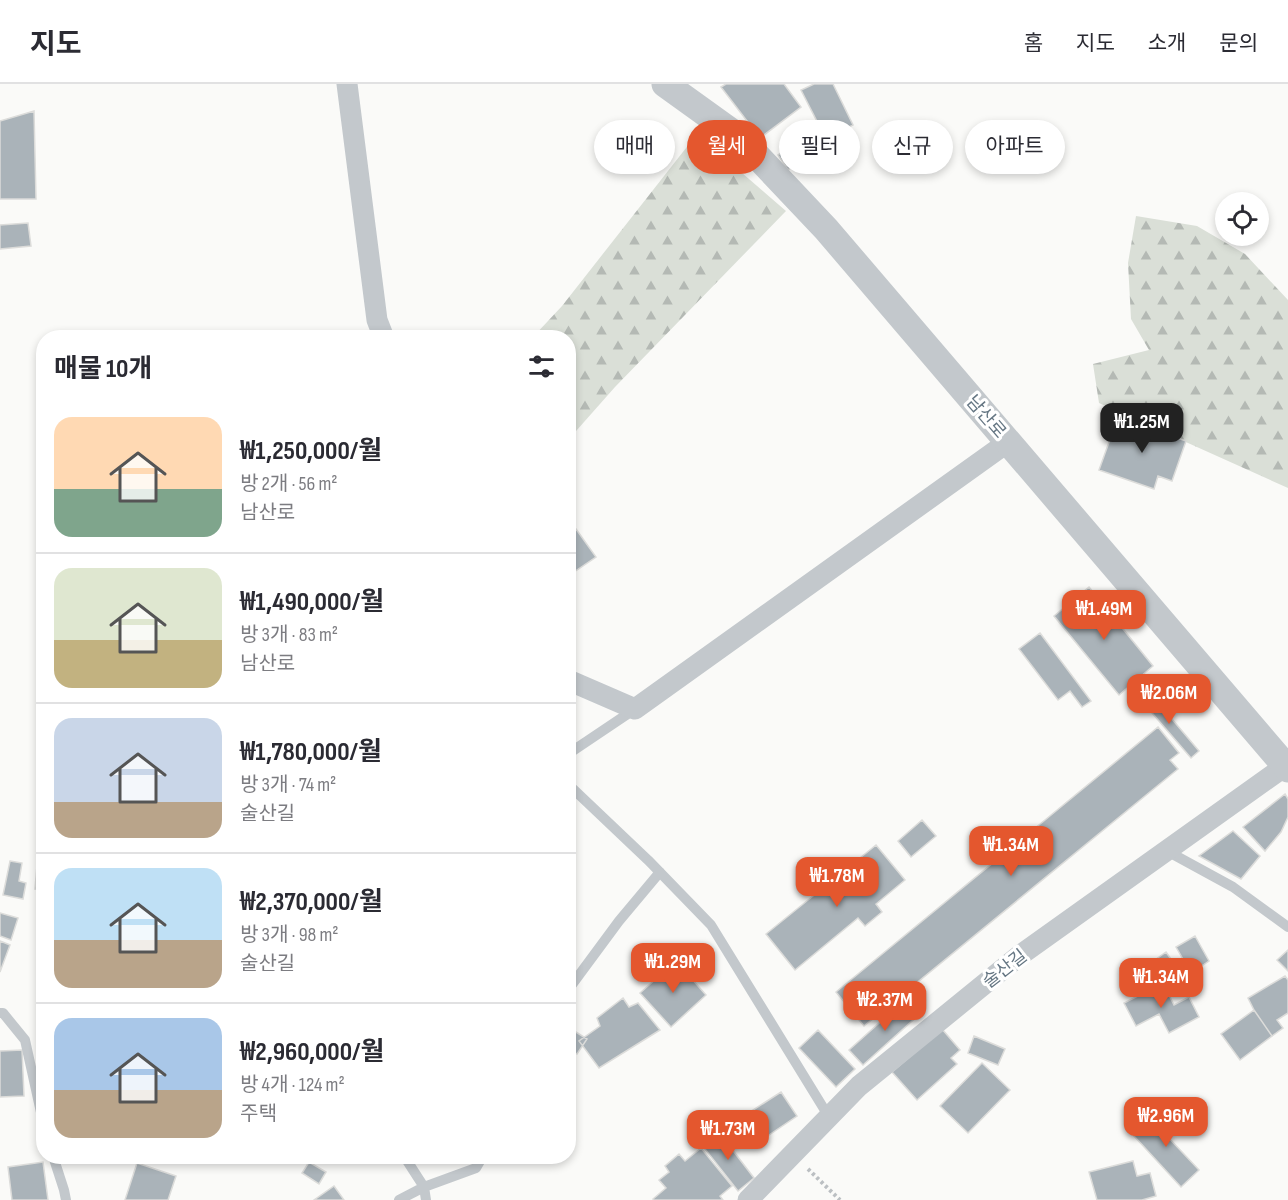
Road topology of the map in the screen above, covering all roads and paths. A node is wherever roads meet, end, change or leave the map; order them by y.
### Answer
1 (347, 84) edge
2 (665, 84) edge
3 (381, 330) edge
4 (1008, 442) junction
5 (576, 683) edge
6 (635, 709) junction
7 (576, 749) edge
8 (1287, 767) edge
9 (576, 792) edge
10 (1167, 851) junction
11 (660, 872) junction
12 (1288, 927) edge
13 (576, 979) edge
14 (0, 1013) edge
15 (36, 1090) edge
16 (829, 1117) junction
17 (793, 1154) junction
18 (55, 1164) edge
19 (409, 1164) edge
20 (478, 1164) edge
21 (424, 1187) junction
22 (66, 1200) edge
23 (399, 1200) edge
24 (426, 1200) edge
25 (748, 1200) edge
26 (840, 1200) edge

1 - 3 street
2 - 4 street, 남산로
4 - 6 street
4 - 8 street, 남산로
5 - 6 street
6 - 7 lane
8 - 10 street, 술산길
9 - 11 lane
10 - 12 lane
10 - 16 street, 술산길
11 - 13 lane
11 - 16 lane
14 - 15 lane
16 - 17 street, 술산길
17 - 25 street, 술산길
17 - 26 path
18 - 22 lane
19 - 21 lane
20 - 21 lane
21 - 23 lane
21 - 24 lane

